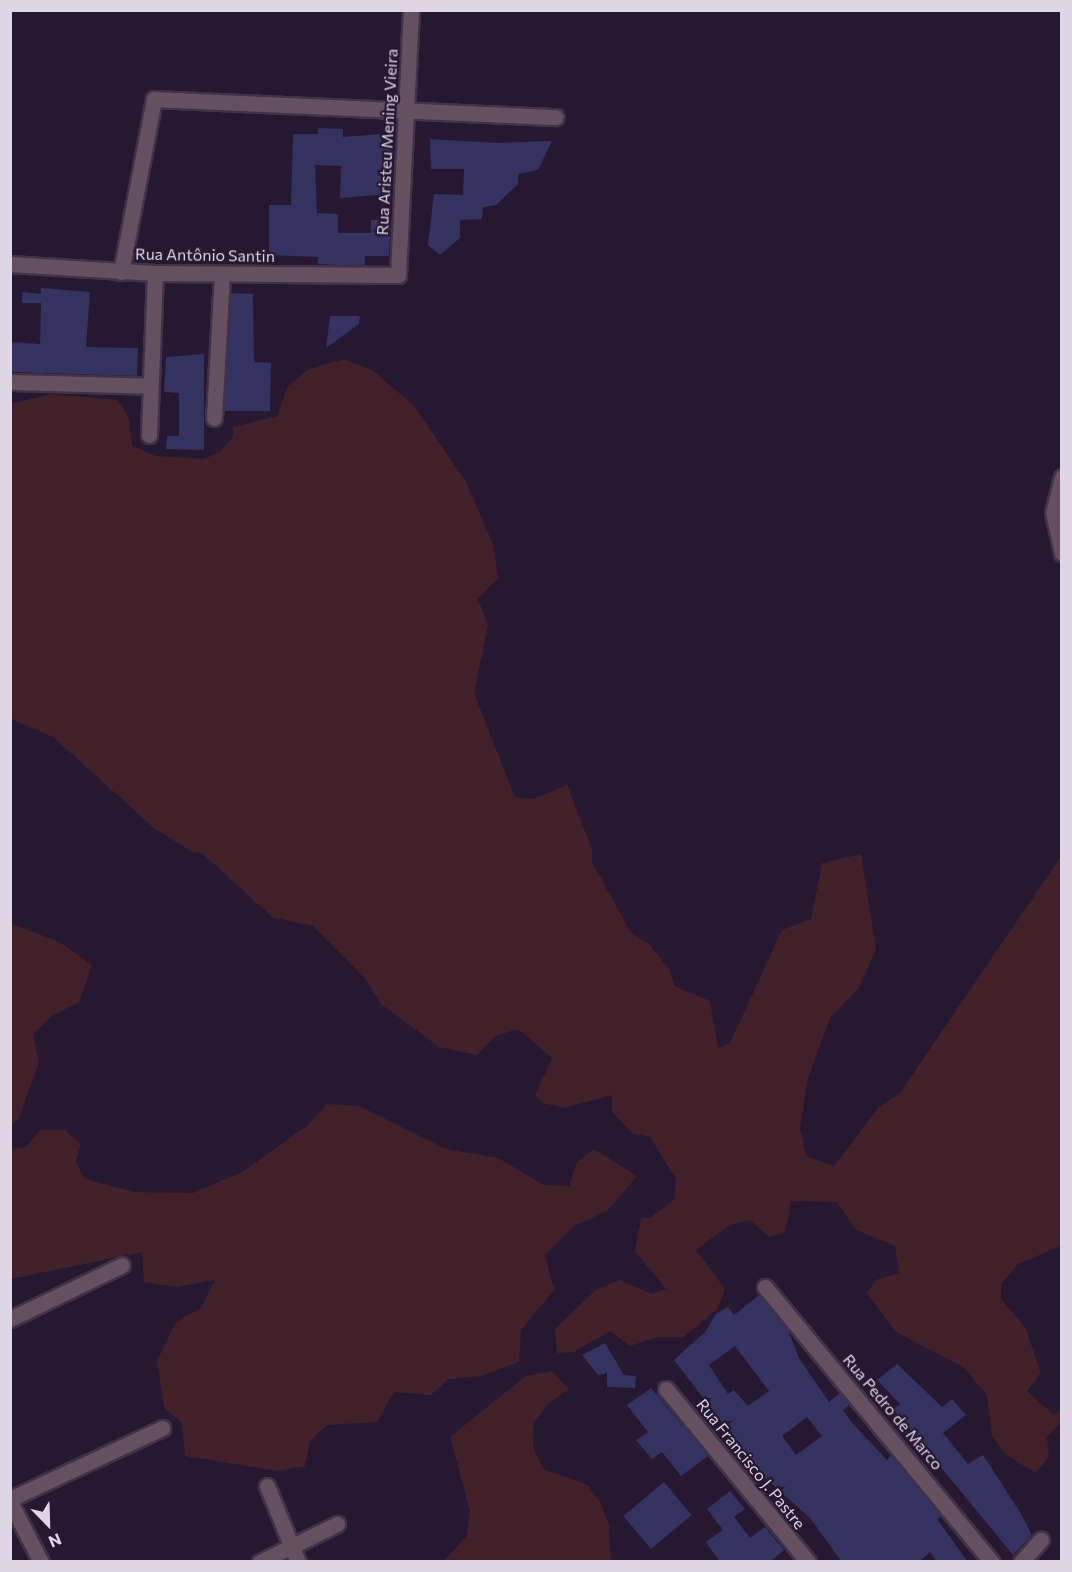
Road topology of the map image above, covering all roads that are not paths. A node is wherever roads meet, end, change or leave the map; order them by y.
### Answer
1 (411, 10) edge
2 (406, 114) junction
3 (556, 117) dead end
4 (10, 264) edge
5 (121, 272) junction
6 (154, 273) junction
7 (222, 274) junction
8 (398, 275) joint
9 (10, 382) edge
10 (150, 386) junction
11 (213, 418) dead end
12 (149, 435) dead end
13 (1062, 477) edge
14 (1062, 553) edge
15 (122, 1265) dead end
16 (765, 1287) dead end
17 (10, 1319) edge
18 (666, 1389) dead end
19 (162, 1428) dead end
20 (267, 1486) dead end
21 (10, 1500) edge
22 (337, 1524) dead end
23 (1041, 1540) dead end
24 (292, 1546) junction
25 (41, 1562) edge
26 (260, 1562) edge
27 (298, 1562) edge
28 (808, 1562) edge
29 (992, 1562) edge
30 (1021, 1562) edge

1 - 2 street, Rua Aristeu Mening Vieira
2 - 3 street
2 - 5 street
2 - 8 street, Rua Aristeu Mening Vieira
4 - 5 street, Rua Antônio Santin
5 - 6 street, Rua Antônio Santin
6 - 7 street, Rua Antônio Santin
6 - 10 street
7 - 8 street, Rua Antônio Santin
7 - 11 street
9 - 10 street
10 - 12 street
13 - 14 street
15 - 17 street
16 - 29 street, Rua Pedro de Marco
18 - 28 street, Rua Francisco J. Pastre
19 - 21 street
20 - 24 street
21 - 25 street
22 - 24 street
23 - 30 street
24 - 26 street
24 - 27 street

